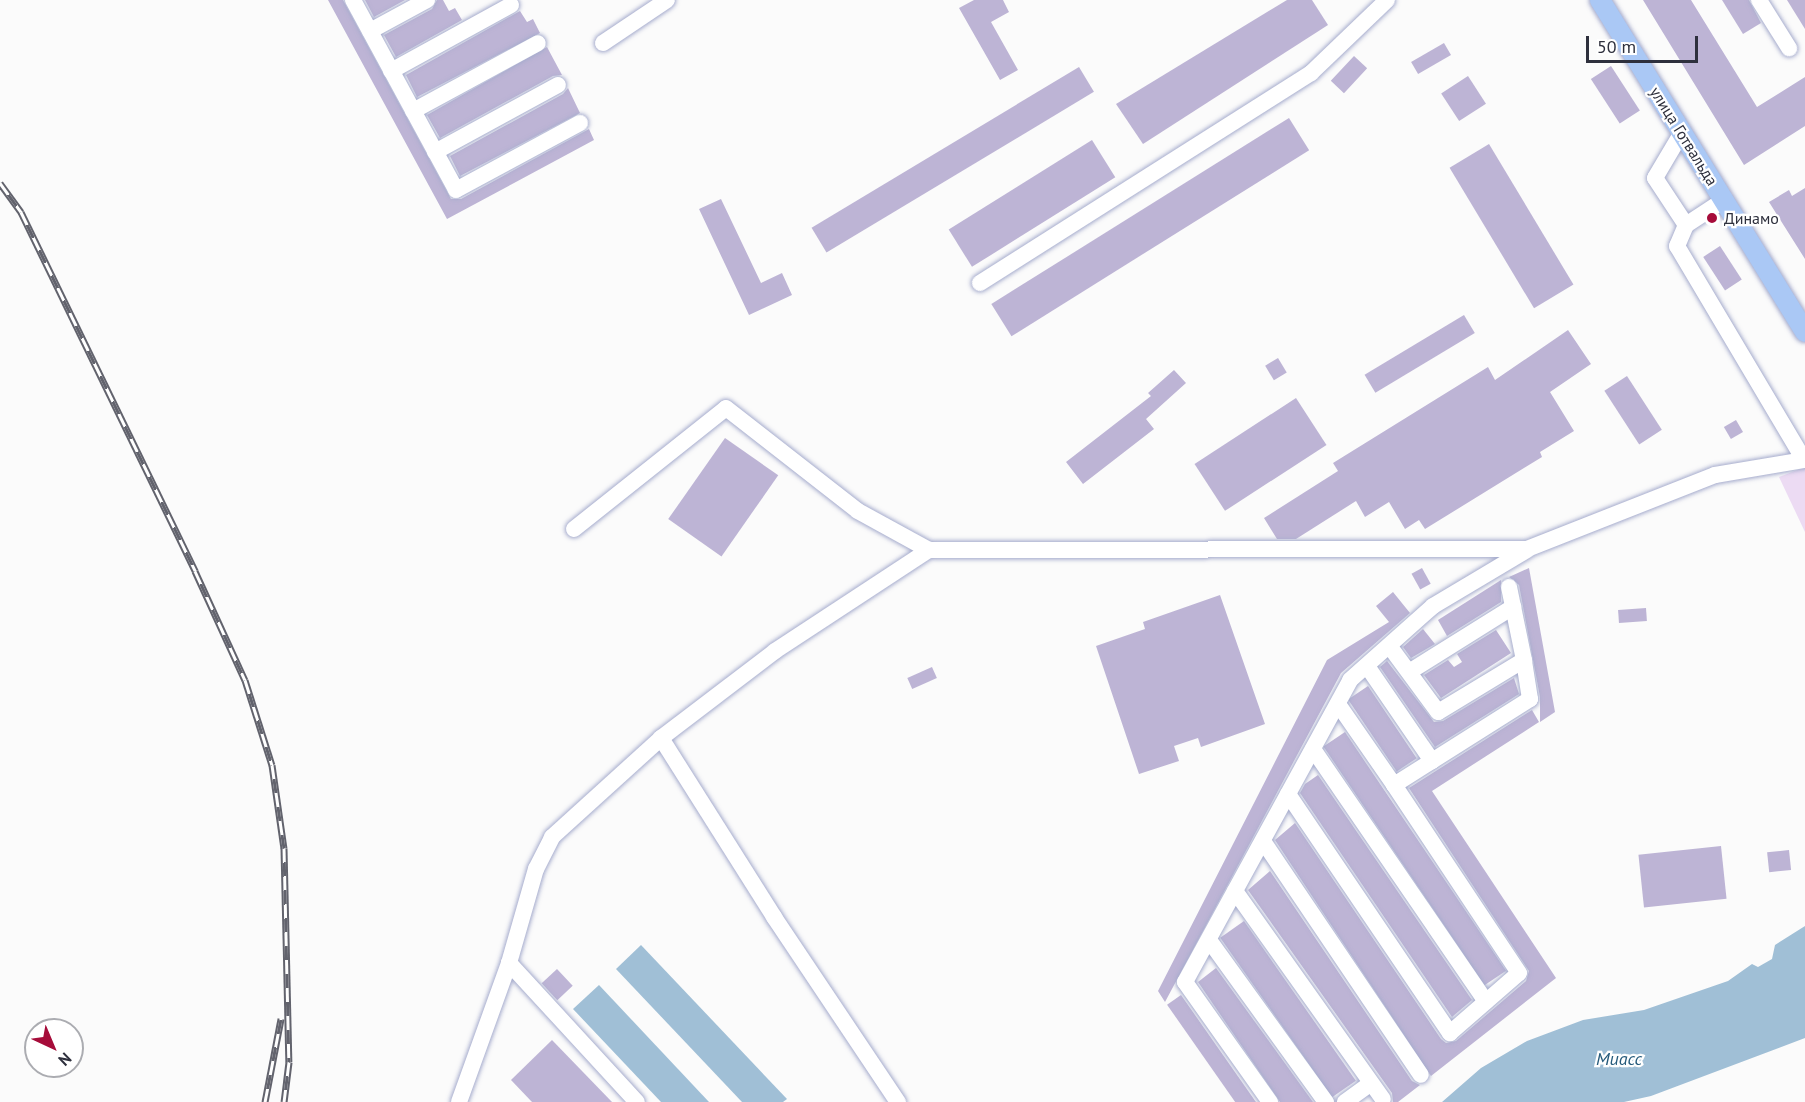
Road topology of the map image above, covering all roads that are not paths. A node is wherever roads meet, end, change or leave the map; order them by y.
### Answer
1 (353, 0) edge
2 (427, 0) edge
3 (667, 0) edge
4 (1600, 0) edge
5 (1759, 0) edge
6 (1381, 2) edge
7 (511, 5) dead end
8 (370, 31) junction
9 (538, 43) dead end
10 (603, 43) dead end
11 (1789, 48) dead end
12 (391, 70) junction
13 (558, 85) dead end
14 (413, 111) junction
15 (580, 123) dead end
16 (1682, 134) junction
17 (435, 152) junction
18 (1724, 200) junction
19 (1686, 225) junction
20 (980, 283) dead end
21 (1805, 332) edge
22 (1804, 460) edge
23 (574, 529) dead end
24 (1527, 549) junction
25 (929, 550) junction
26 (1509, 587) dead end
27 (1513, 607) junction
28 (1390, 647) junction
29 (1524, 660) junction
30 (1367, 666) junction
31 (1409, 672) junction
32 (1338, 704) junction
33 (661, 738) junction
34 (1313, 749) junction
35 (1432, 761) junction
36 (1394, 785) junction
37 (1288, 794) junction
38 (1263, 841) junction
39 (1235, 891) junction
40 (1209, 939) junction
41 (508, 963) junction
42 (1486, 1002) junction
43 (1421, 1075) dead end
44 (1371, 1083) junction
45 (1383, 1100) dead end
46 (459, 1102) edge
47 (637, 1102) edge
48 (898, 1102) edge
49 (1270, 1102) edge
50 (1326, 1102) edge
51 (1345, 1102) edge

1 - 8 street
2 - 8 street
3 - 10 street
4 - 16 main road, улица Готвальда
5 - 11 street
6 - 20 street
7 - 12 street
8 - 12 street
9 - 14 street
12 - 14 street
13 - 17 street
14 - 17 street
15 - 17 street
16 - 18 main road, улица Готвальда
16 - 19 street
18 - 19 street
18 - 21 main road, улица Готвальда
19 - 22 street
22 - 24 street
23 - 25 street
24 - 25 street
24 - 28 street
25 - 33 street
26 - 27 street
27 - 29 street
27 - 31 street
28 - 30 street
28 - 31 street
29 - 31 street
29 - 35 street
30 - 32 street
30 - 35 street
32 - 34 street
32 - 36 street
33 - 41 street
33 - 48 street
34 - 37 street
34 - 42 street
35 - 36 street
36 - 42 street
37 - 38 street
37 - 42 street
38 - 39 street
38 - 43 street
39 - 40 street
39 - 44 street
40 - 49 street
40 - 50 street
41 - 46 street
41 - 47 street
44 - 45 street
44 - 51 street

